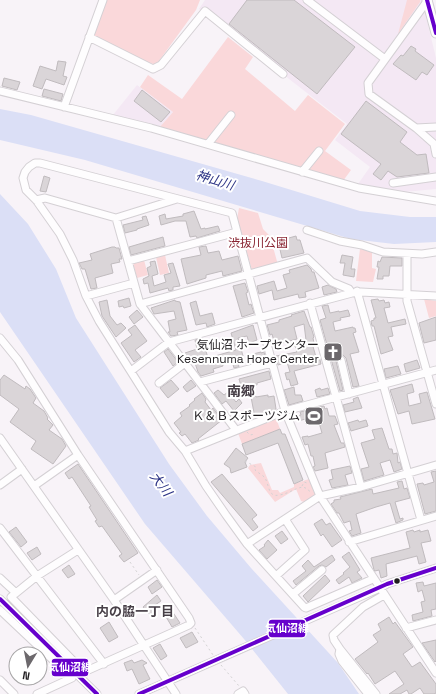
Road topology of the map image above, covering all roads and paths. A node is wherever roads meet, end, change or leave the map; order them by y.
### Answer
1 (103, 0) edge
2 (307, 0) edge
3 (428, 0) edge
4 (436, 33) edge
5 (89, 37) junction
6 (385, 60) junction
7 (283, 74) dead end
8 (0, 91) edge
9 (64, 107) junction
10 (231, 115) dead end
11 (436, 127) edge
12 (416, 128) junction
13 (208, 144) junction
14 (319, 151) dead end
15 (436, 154) edge
16 (302, 172) junction
17 (436, 177) edge
18 (393, 183) dead end
19 (177, 199) junction
20 (36, 200) junction
21 (436, 200) edge
22 (116, 218) junction
23 (307, 230) dead end
24 (237, 232) junction
25 (436, 252) edge
26 (407, 254) junction
27 (128, 261) junction
28 (248, 274) junction
29 (134, 283) junction
30 (354, 292) junction
31 (407, 294) junction
32 (86, 296) junction
33 (436, 296) edge
34 (140, 304) junction
35 (310, 304) junction
36 (260, 317) junction
37 (0, 338) edge
38 (169, 342) junction
39 (341, 360) dead end
40 (272, 363) junction
41 (185, 364) junction
42 (436, 370) edge
43 (131, 371) junction
44 (427, 373) junction
45 (200, 382) junction
46 (158, 383) dead end
47 (383, 384) junction
48 (349, 394) junction
49 (335, 397) junction
50 (436, 404) edge
51 (285, 411) junction
52 (236, 430) junction
53 (247, 431) dead end
54 (255, 434) dead end
55 (0, 438) edge
56 (185, 451) junction
57 (78, 455) junction
58 (245, 461) dead end
59 (436, 465) edge
60 (22, 469) junction
61 (408, 474) junction
62 (0, 485) edge
63 (34, 486) junction
64 (301, 487) junction
65 (361, 487) junction
66 (307, 489) junction
67 (312, 495) dead end
68 (320, 496) junction
69 (436, 516) edge
70 (285, 519) junction
71 (421, 520) junction
72 (0, 530) edge
73 (349, 542) junction
74 (247, 544) junction
75 (78, 550) junction
76 (130, 562) dead end
77 (436, 568) edge
78 (157, 570) junction
79 (322, 570) dead end
80 (37, 576) junction
81 (276, 576) junction
82 (140, 577) dead end
83 (0, 578) edge
84 (373, 579) junction
85 (380, 588) junction
86 (16, 593) junction
87 (292, 594) junction
88 (384, 595) junction
89 (0, 598) edge
90 (114, 600) junction
91 (0, 610) edge
92 (436, 620) edge
93 (191, 623) junction
94 (406, 628) junction
95 (144, 645) junction
96 (340, 649) junction
97 (213, 655) dead end
98 (104, 664) junction
99 (221, 665) dead end
100 (435, 671) edge
101 (0, 680) edge
102 (167, 681) junction
103 (242, 693) edge
104 (14, 694) edge
105 (36, 694) edge
106 (97, 694) edge
107 (138, 694) edge
108 (176, 694) edge
109 (368, 694) edge
110 (376, 694) edge

1 - 5 street
2 - 6 street
3 - 4 main road
3 - 6 street
5 - 7 street
5 - 9 street
6 - 12 street
8 - 9 street
9 - 13 street
10 - 13 street
11 - 12 street
12 - 15 street
13 - 16 street
14 - 16 street
16 - 21 street
17 - 18 street
19 - 20 street
19 - 22 street
19 - 24 street
20 - 22 street
20 - 32 street
22 - 27 street
23 - 26 street
24 - 27 street
24 - 28 street
25 - 26 street
26 - 31 street
27 - 29 street
28 - 30 street
28 - 34 street
28 - 36 street
29 - 32 street
29 - 34 street
30 - 31 street
30 - 35 street
30 - 47 street
31 - 33 street
31 - 44 street
32 - 43 street
34 - 38 street
35 - 36 street
35 - 49 street
36 - 38 street
36 - 40 street
37 - 57 street
38 - 41 street
38 - 43 street
39 - 48 street
40 - 45 street
40 - 51 street
41 - 45 street
41 - 46 street
42 - 44 street
43 - 56 street
44 - 47 street
44 - 50 street
45 - 52 street
47 - 48 street
47 - 61 street
48 - 49 street
49 - 51 street
49 - 65 street
51 - 52 street
51 - 68 street
52 - 56 street
53 - 54 path
55 - 60 street
56 - 74 street
57 - 63 street
57 - 78 street
58 - 64 path
59 - 61 street
60 - 62 street
60 - 63 street
61 - 65 street
61 - 71 street
63 - 75 street
64 - 66 path
64 - 66 path
65 - 68 street
66 - 67 path
68 - 70 street
68 - 73 street
69 - 71 street
70 - 74 street
70 - 81 street
71 - 73 street
72 - 80 street
73 - 84 street
74 - 81 street
75 - 80 street
75 - 90 street
76 - 82 path
77 - 85 street
78 - 90 street
78 - 93 street
79 - 87 street
80 - 86 street
80 - 98 street
81 - 87 street
83 - 86 street
84 - 85 street
84 - 87 street
85 - 88 street
85 - 102 street
86 - 98 street
88 - 94 street
88 - 96 street
89 - 106 street
90 - 95 street
91 - 105 street
92 - 94 street
93 - 95 street
93 - 97 path
94 - 100 street
95 - 98 street
95 - 102 street
96 - 109 street
96 - 110 street
99 - 103 path
101 - 104 street
102 - 107 street
102 - 108 street

